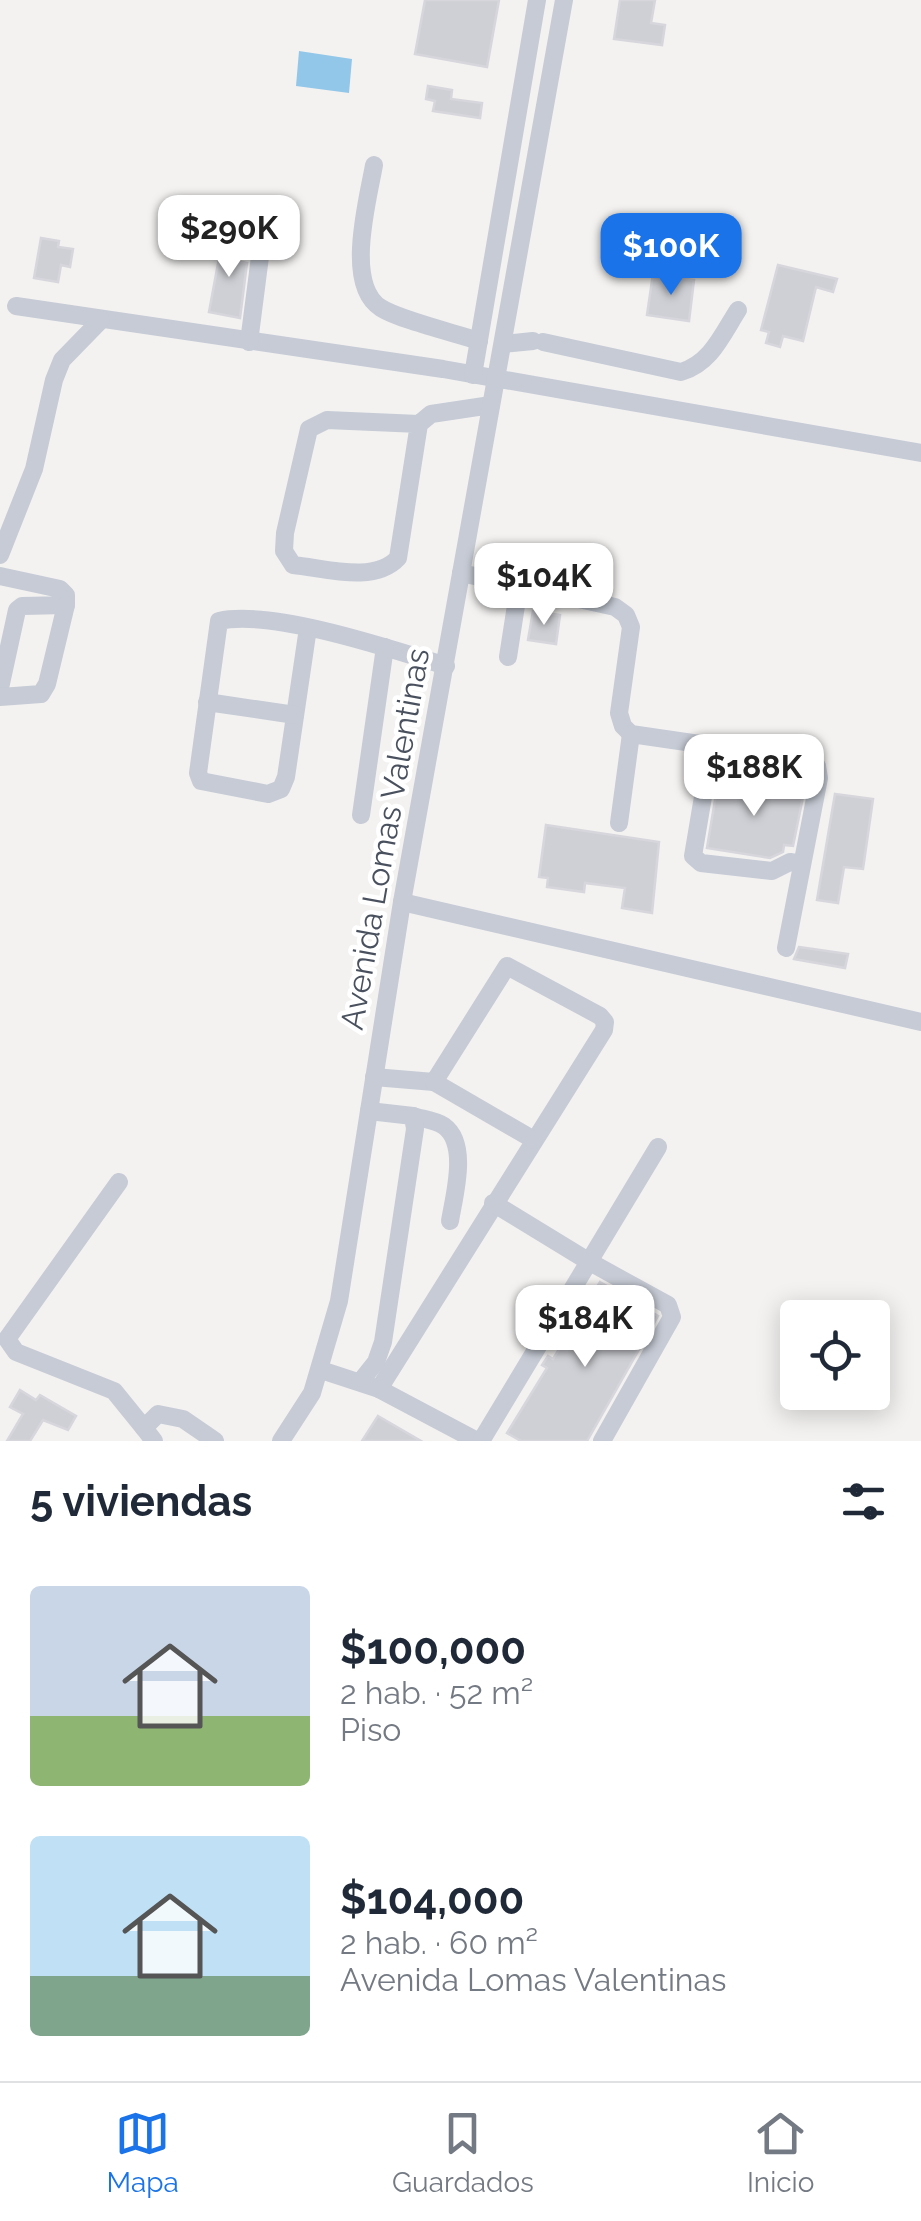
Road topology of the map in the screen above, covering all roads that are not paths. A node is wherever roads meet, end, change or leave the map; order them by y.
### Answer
1 (537, 0) edge
2 (564, 0) edge
3 (374, 165) dead end
4 (261, 249) dead end
5 (16, 306) dead end
6 (738, 310) dead end
7 (100, 320) junction
8 (479, 341) junction
9 (248, 342) junction
10 (504, 344) junction
11 (473, 375) junction
12 (497, 380) junction
13 (491, 406) junction
14 (419, 424) junction
15 (921, 454) edge
16 (0, 554) edge
17 (461, 573) junction
18 (0, 576) edge
19 (520, 586) junction
20 (66, 605) junction
21 (308, 628) junction
22 (385, 648) junction
23 (508, 657) dead end
24 (446, 666) junction
25 (0, 688) edge
26 (0, 697) edge
27 (207, 702) junction
28 (295, 714) junction
29 (631, 734) junction
30 (778, 756) junction
31 (360, 815) dead end
32 (619, 824) dead end
33 (802, 864) junction
34 (402, 902) junction
35 (786, 948) dead end
36 (921, 1022) edge
37 (374, 1077) junction
38 (434, 1082) junction
39 (369, 1112) junction
40 (412, 1116) junction
41 (534, 1140) junction
42 (658, 1147) dead end
43 (120, 1182) dead end
44 (494, 1204) junction
45 (450, 1221) dead end
46 (588, 1261) junction
47 (321, 1370) junction
48 (360, 1382) junction
49 (378, 1389) junction
50 (149, 1434) edge
51 (215, 1441) edge
52 (281, 1441) edge
53 (479, 1441) edge
54 (602, 1441) edge

1 - 8 street
2 - 10 street, Avenida Lomas Valentinas
3 - 8 street
4 - 9 street
5 - 7 street
6 - 10 street
7 - 9 street
7 - 16 street
8 - 11 street
9 - 11 street
10 - 12 street, Avenida Lomas Valentinas
11 - 12 street
12 - 13 street, Avenida Lomas Valentinas
12 - 15 street
13 - 14 street
13 - 17 street, Avenida Lomas Valentinas
14 - 14 street
17 - 19 street
17 - 24 street, Avenida Lomas Valentinas
18 - 20 street
19 - 23 street
19 - 29 street
20 - 25 street
20 - 26 street
21 - 22 street
21 - 27 street
21 - 28 street
22 - 24 street
22 - 31 street
24 - 34 street, Avenida Lomas Valentinas
27 - 28 street
27 - 28 street
29 - 30 street
29 - 32 street
30 - 33 street
30 - 33 street
33 - 35 street
34 - 36 street
34 - 37 street, Avenida Lomas Valentinas
37 - 38 street
37 - 39 street, Avenida Lomas Valentinas
38 - 41 street
38 - 41 street
39 - 40 street
39 - 47 street, Avenida Lomas Valentinas
40 - 45 street
40 - 48 street
41 - 44 street
42 - 46 street
43 - 50 street
44 - 46 street
44 - 49 street
46 - 53 street
46 - 54 street
47 - 48 street
47 - 52 street, Avenida Lomas Valentinas
48 - 49 street
49 - 53 street
50 - 51 street

